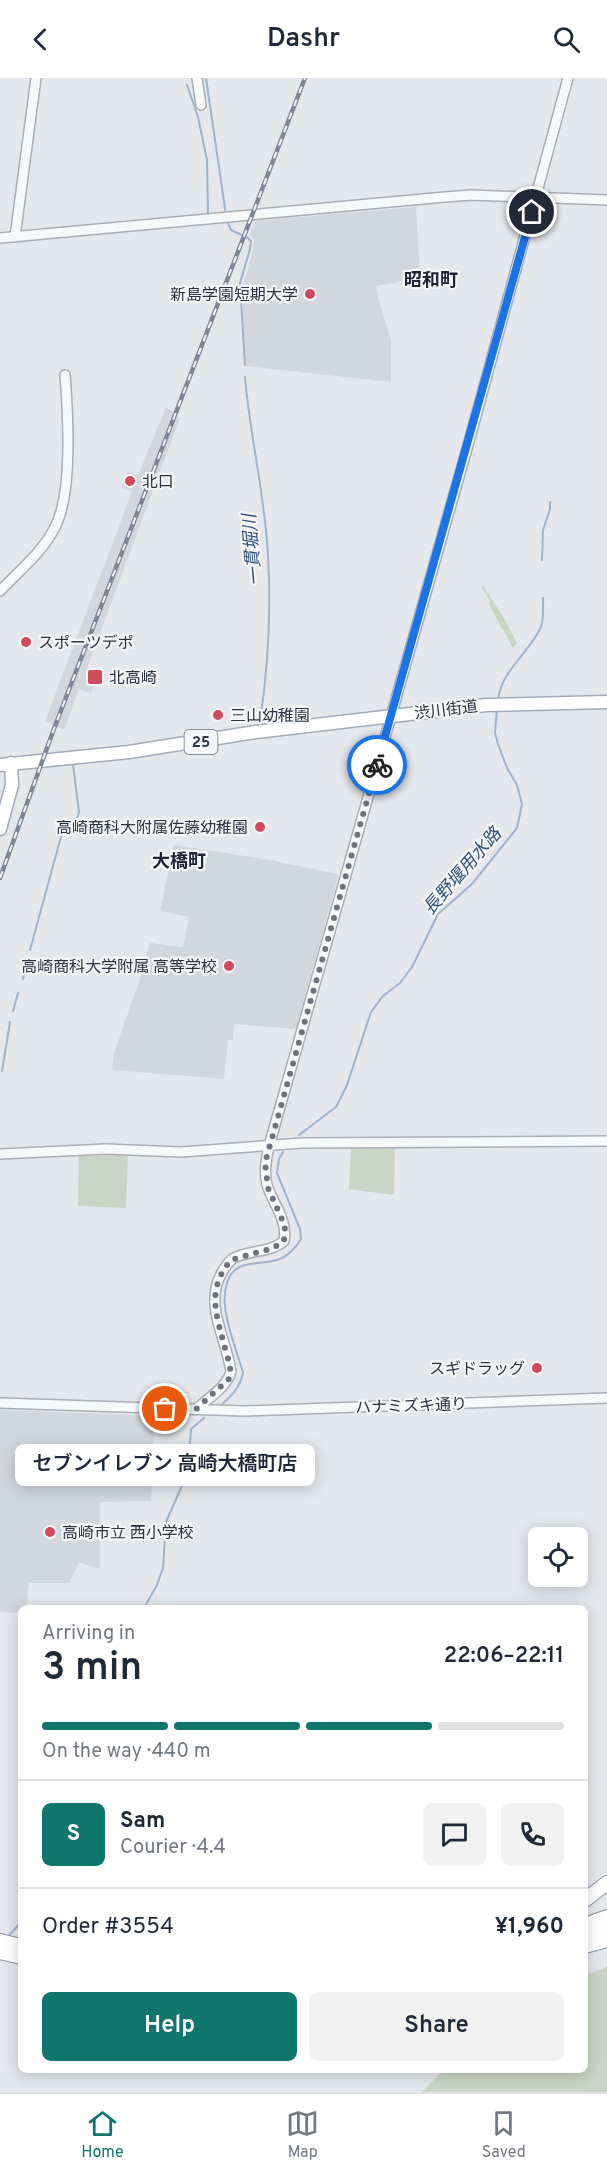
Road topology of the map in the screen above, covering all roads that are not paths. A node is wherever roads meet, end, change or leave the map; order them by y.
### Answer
1 (36, 78) edge
2 (196, 78) edge
3 (568, 78) edge
4 (201, 105) dead end
5 (536, 198) junction
6 (607, 200) edge
7 (15, 237) junction
8 (0, 238) edge
9 (65, 375) dead end
10 (0, 591) edge
11 (607, 702) edge
12 (391, 716) junction
13 (5, 764) edge
14 (0, 829) edge
15 (607, 1141) edge
16 (269, 1146) junction
17 (0, 1154) edge
18 (607, 1398) edge
19 (0, 1402) edge
20 (205, 1410) junction
21 (607, 1883) edge
22 (588, 1897) edge
23 (607, 1917) edge
24 (588, 1924) edge
25 (607, 1928) edge
26 (588, 1934) edge
27 (607, 1940) edge
28 (0, 1941) edge
29 (18, 1945) edge
30 (588, 1945) edge
31 (0, 1952) edge
32 (18, 1956) edge

1 - 7 street
2 - 4 street
3 - 5 street
5 - 6 street
5 - 7 street
5 - 12 street
7 - 8 street
9 - 10 street
11 - 12 main road, 渋川街道 / 25
12 - 13 main road, 渋川街道 / 25
12 - 16 street
13 - 14 main road
15 - 16 street
16 - 17 street
16 - 20 street
18 - 20 street, ハナミズキ通り
19 - 20 street, ハナミズキ通り
21 - 22 highway
23 - 24 highway
25 - 26 highway
27 - 30 highway
28 - 29 highway
31 - 32 highway

